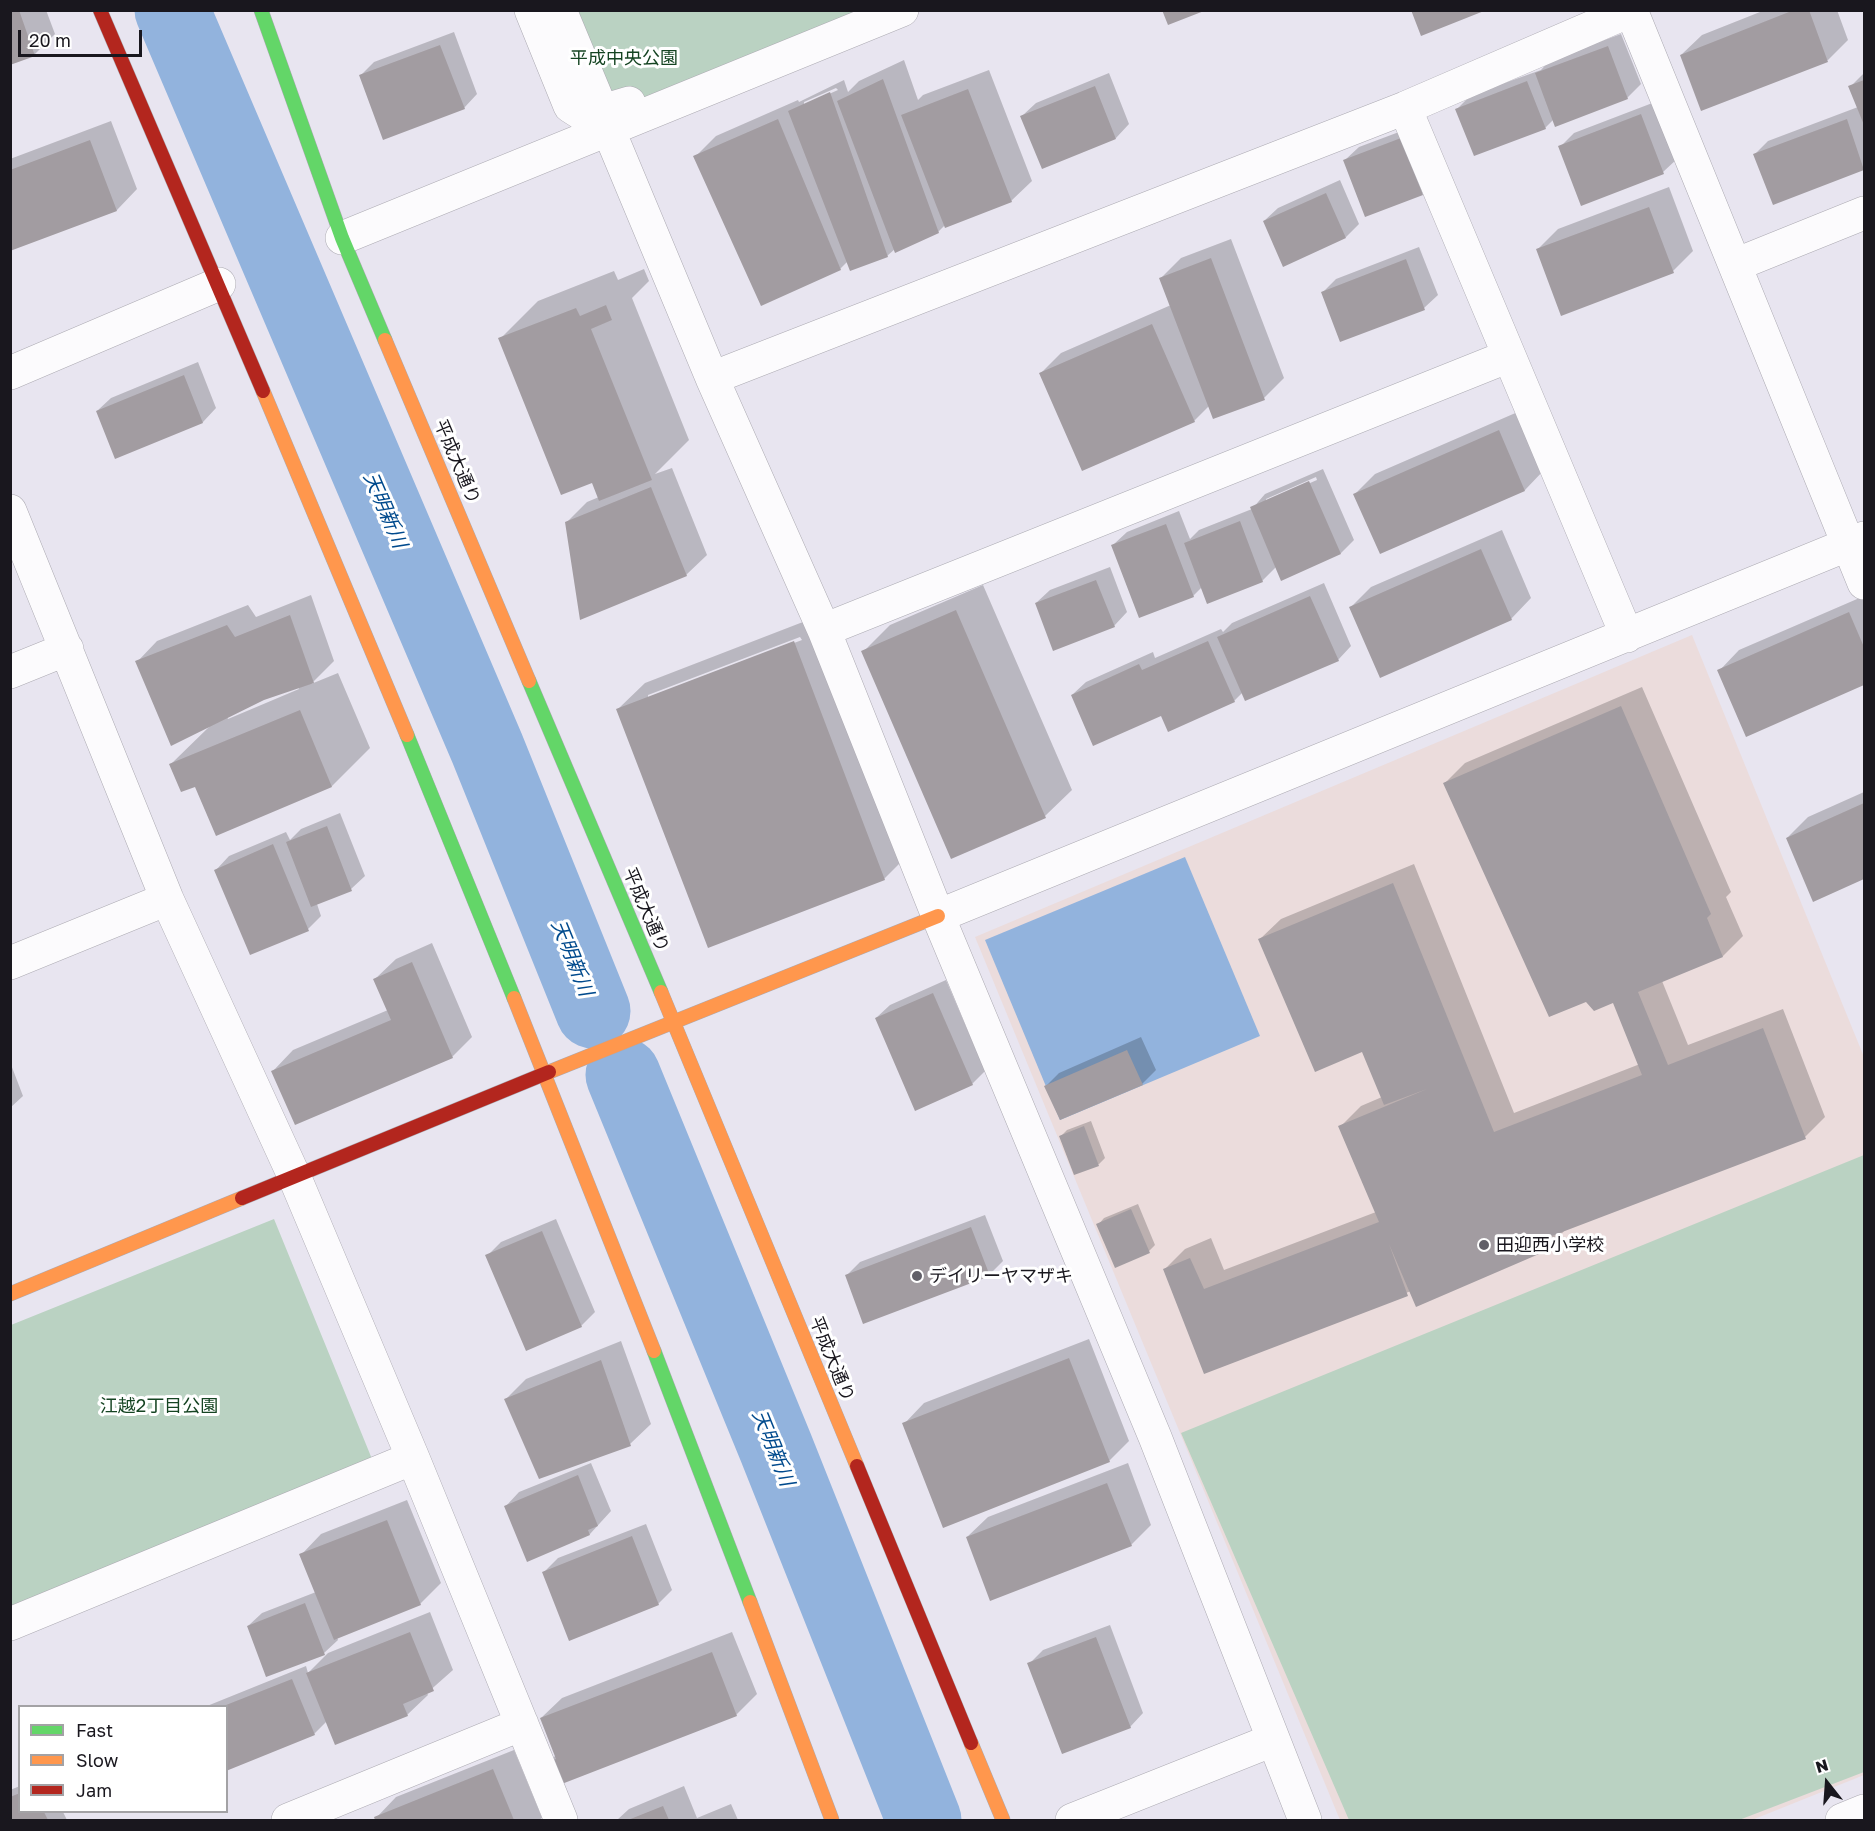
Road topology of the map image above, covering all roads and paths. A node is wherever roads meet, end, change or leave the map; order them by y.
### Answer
1 (100, 10) edge
2 (261, 10) edge
3 (531, 10) edge
4 (560, 10) edge
5 (903, 10) edge
6 (1632, 11) edge
7 (651, 97) dead end
8 (1405, 108) junction
9 (609, 131) junction
10 (1864, 213) edge
11 (342, 238) junction
12 (1735, 265) junction
13 (219, 284) junction
14 (1509, 356) junction
15 (10, 373) edge
16 (712, 378) junction
17 (10, 512) edge
18 (1857, 541) edge
19 (1864, 583) edge
20 (824, 630) junction
21 (1627, 636) junction
22 (67, 649) junction
23 (10, 672) edge
24 (167, 899) junction
25 (938, 916) junction
26 (10, 963) edge
27 (674, 1022) junction
28 (545, 1075) junction
29 (295, 1178) junction
30 (10, 1294) edge
31 (413, 1458) junction
32 (10, 1624) edge
33 (522, 1724) junction
34 (1273, 1740) junction
35 (1864, 1811) edge
36 (288, 1821) edge
37 (561, 1821) edge
38 (832, 1821) edge
39 (1003, 1821) edge
40 (1072, 1821) edge
41 (1305, 1821) edge
42 (1842, 1821) edge

1 - 13 street
2 - 11 street, 平成大通り
3 - 9 street
4 - 7 street
5 - 9 street
6 - 8 street
6 - 12 street
8 - 14 street
8 - 16 street
9 - 11 street
9 - 16 street
10 - 12 street
11 - 27 street, 平成大通り
12 - 18 street
13 - 15 street
13 - 28 street
14 - 20 street
14 - 21 street
16 - 20 street
17 - 22 street
18 - 19 street
18 - 21 street
20 - 25 street
21 - 25 street
22 - 23 street
22 - 24 street
24 - 26 street
24 - 29 street
25 - 27 street
25 - 34 street
27 - 28 street
27 - 39 street, 平成大通り
28 - 29 street
28 - 38 street
29 - 30 street
29 - 31 street
31 - 32 street
31 - 33 street
33 - 36 street
33 - 37 street
34 - 40 street
34 - 41 street
35 - 42 street

